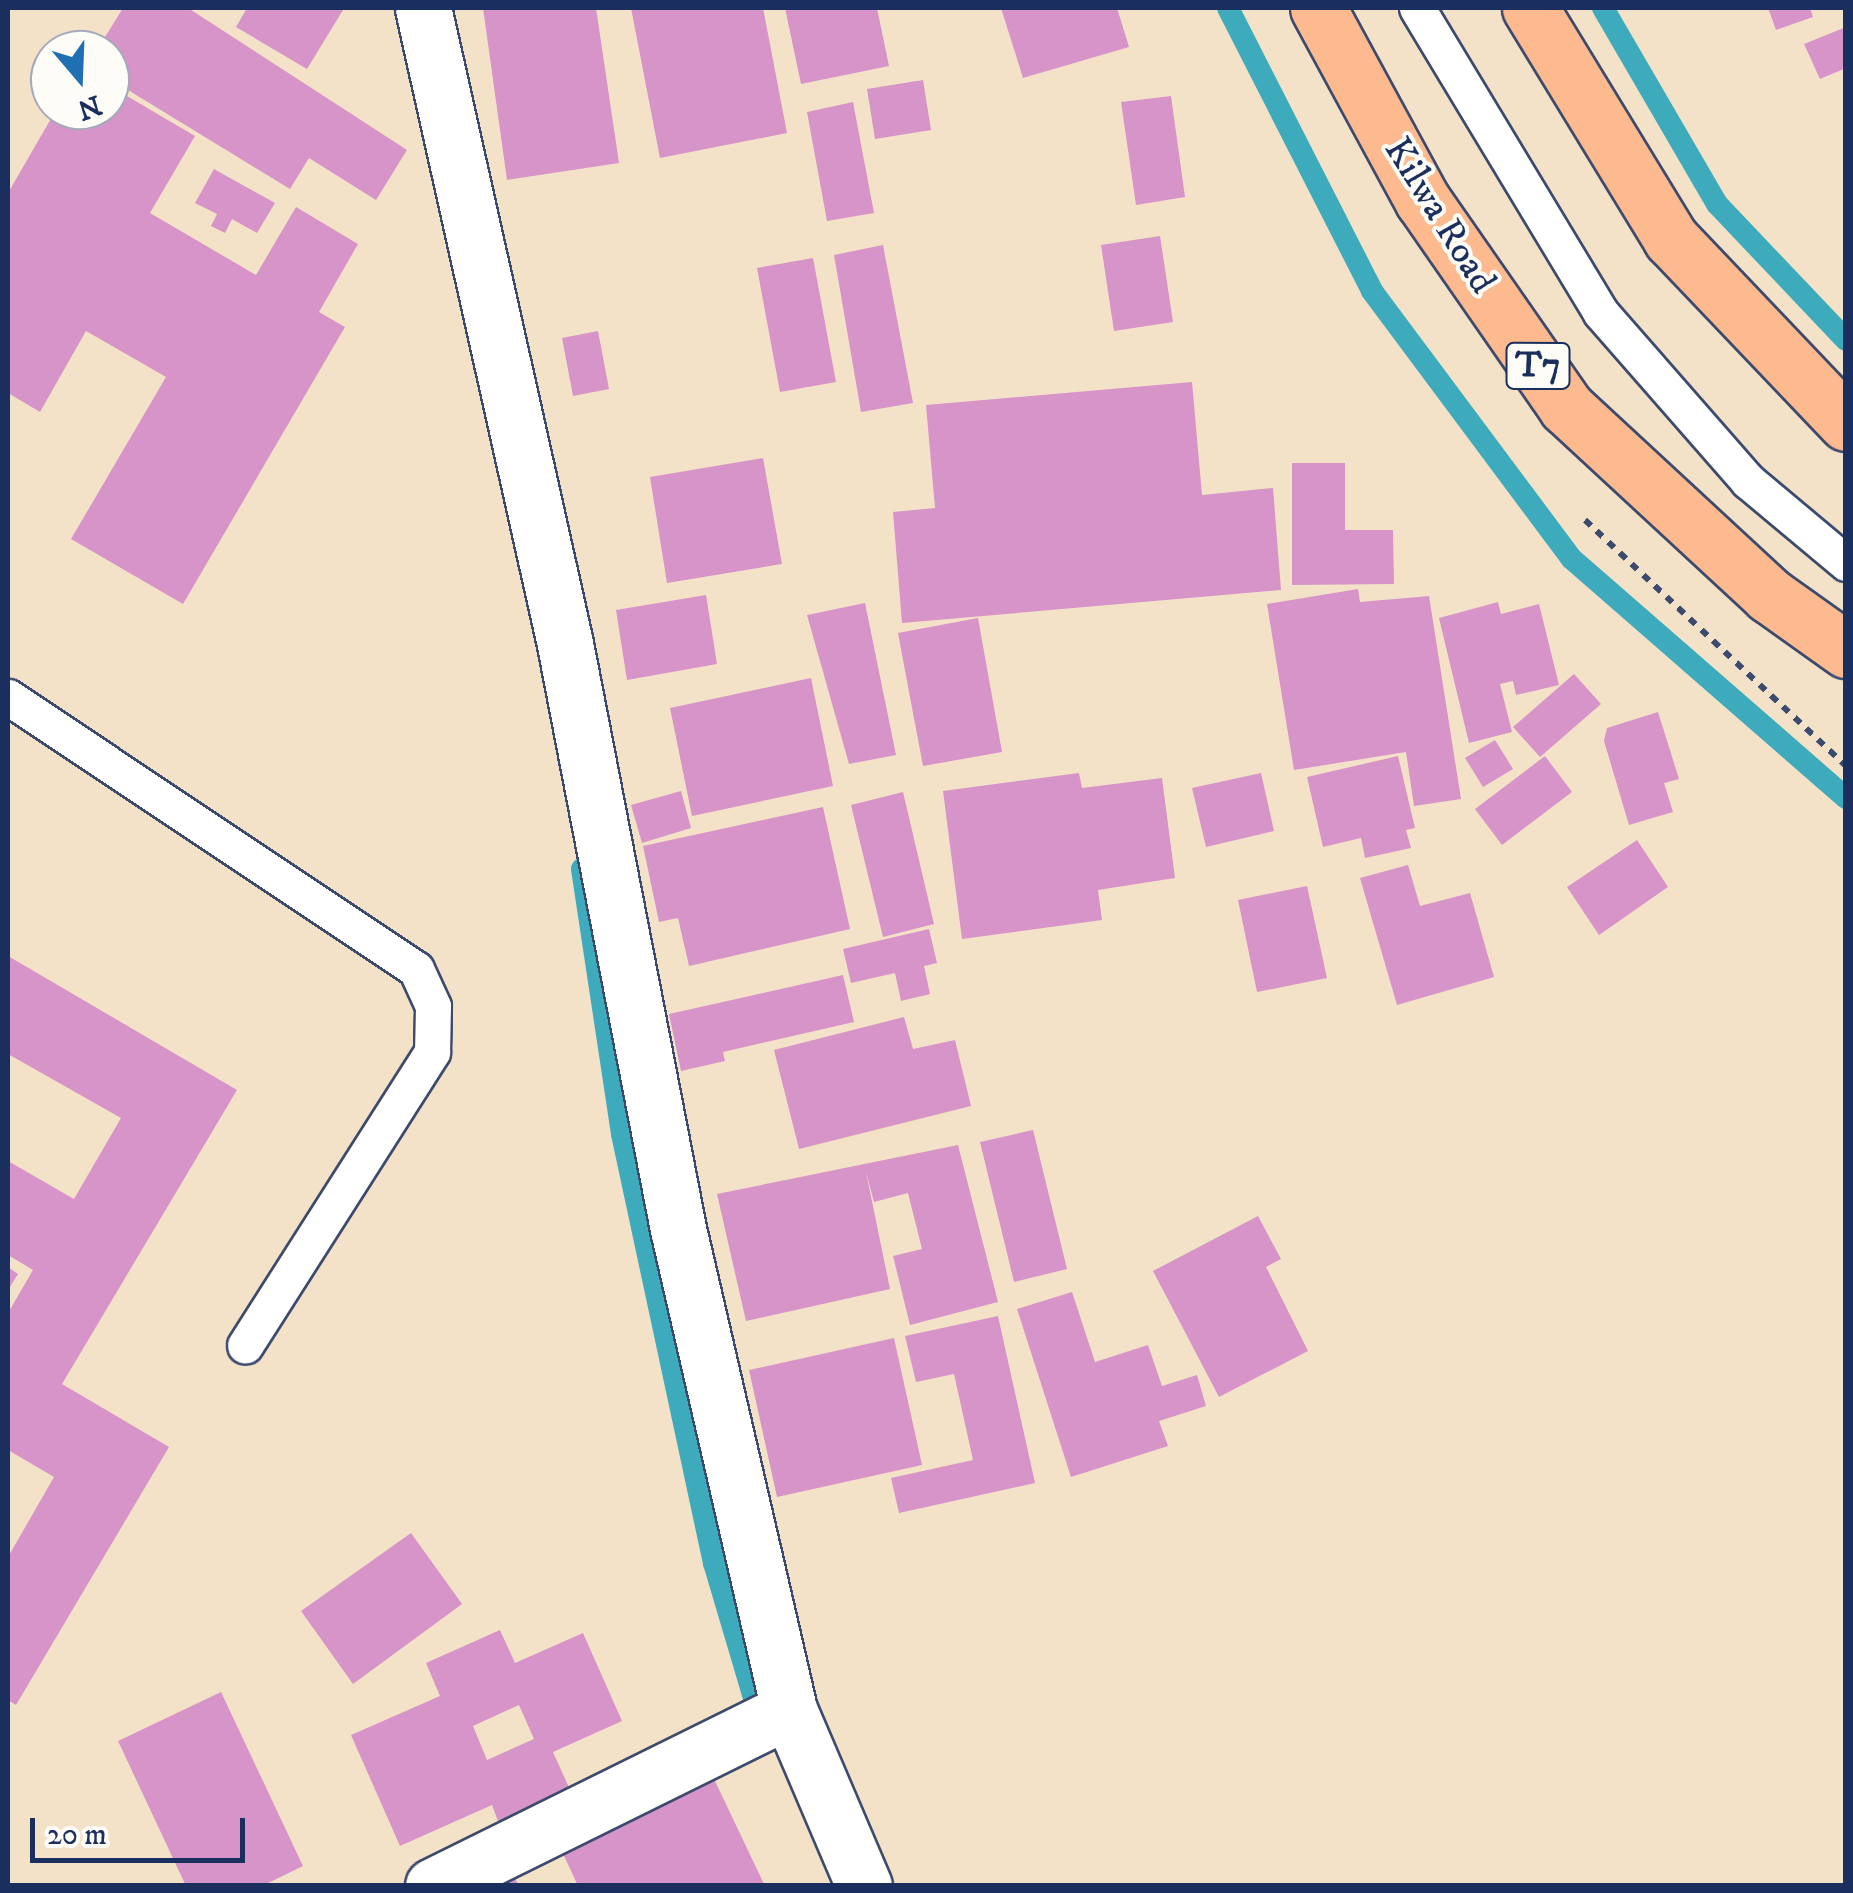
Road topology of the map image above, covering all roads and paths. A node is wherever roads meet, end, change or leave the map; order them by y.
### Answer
1 (423, 8) edge
2 (1318, 8) edge
3 (1417, 8) edge
4 (1530, 8) edge
5 (1846, 423) edge
6 (1846, 563) edge
7 (1846, 650) edge
8 (8, 697) edge
9 (245, 1346) dead end
10 (789, 1710) junction
11 (433, 1886) edge
12 (864, 1886) edge

1 - 10 street
2 - 7 highway, Kilwa Road / T7
3 - 6 lane
4 - 5 highway
8 - 9 lane
10 - 11 street
10 - 12 street

